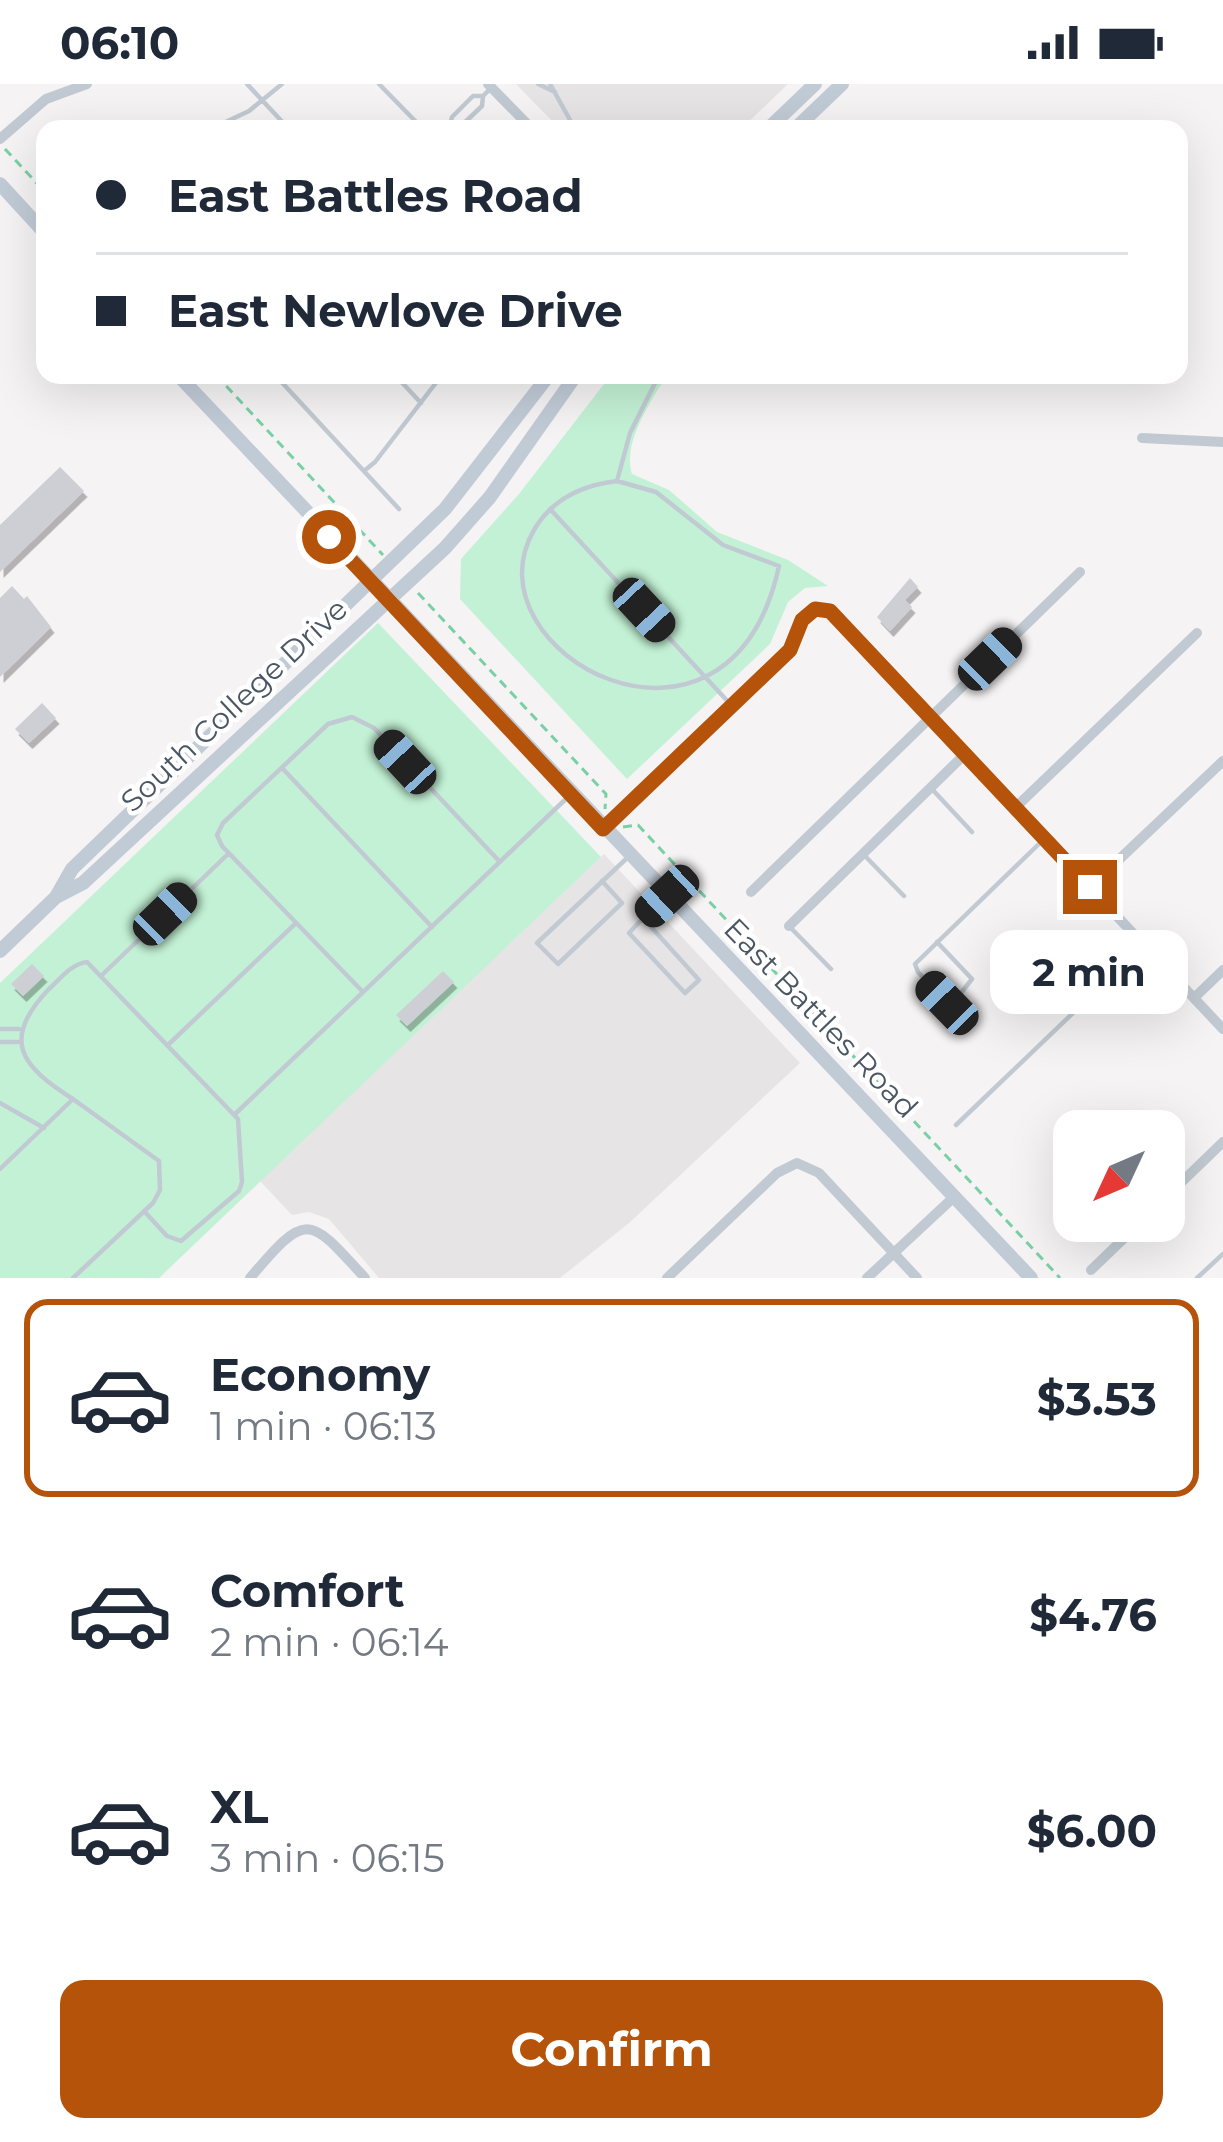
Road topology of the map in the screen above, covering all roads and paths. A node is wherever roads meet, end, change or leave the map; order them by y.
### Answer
1 (87, 84) edge
2 (248, 84) edge
3 (282, 84) edge
4 (379, 84) edge
5 (538, 84) edge
6 (550, 84) edge
7 (815, 84) edge
8 (842, 84) edge
9 (487, 89) edge
10 (555, 92) junction
11 (260, 101) junction
12 (230, 120) edge
13 (280, 120) edge
14 (415, 120) edge
15 (451, 120) edge
16 (467, 120) edge
17 (522, 120) edge
18 (570, 120) edge
19 (777, 120) edge
20 (804, 120) edge
21 (0, 141) edge
22 (36, 182) edge
23 (0, 184) edge
24 (36, 222) edge
25 (186, 384) edge
26 (223, 384) edge
27 (283, 384) edge
28 (403, 384) edge
29 (435, 384) edge
30 (542, 384) edge
31 (570, 384) edge
32 (654, 384) edge
33 (421, 403) junction
34 (1142, 438) dead end
35 (1223, 442) edge
36 (364, 471) junction
37 (617, 481) junction
38 (399, 509) dead end
39 (550, 509) junction
40 (390, 563) junction
41 (1080, 572) dead end
42 (370, 581) junction
43 (407, 582) junction
44 (388, 599) junction
45 (1198, 633) dead end
46 (706, 678) junction
47 (732, 706) junction
48 (930, 717) junction
49 (964, 754) junction
50 (1223, 761) edge
51 (281, 768) junction
52 (931, 787) junction
53 (571, 794) junction
54 (1015, 808) junction
55 (603, 829) junction
56 (973, 832) dead end
57 (1045, 839) junction
58 (229, 853) junction
59 (862, 853) junction
60 (629, 856) junction
61 (500, 862) junction
62 (602, 881) junction
63 (1090, 887) junction
64 (751, 892) dead end
65 (667, 896) junction
66 (904, 896) dead end
67 (56, 897) junction
68 (643, 918) junction
69 (296, 923) junction
70 (789, 926) joint
71 (432, 927) junction
72 (938, 942) junction
73 (1144, 945) junction
74 (0, 951) edge
75 (831, 969) dead end
76 (1223, 970) edge
77 (102, 975) junction
78 (363, 992) junction
79 (1194, 998) junction
80 (0, 1029) edge
81 (1223, 1029) edge
82 (20, 1030) junction
83 (0, 1042) edge
84 (19, 1042) junction
85 (168, 1044) junction
86 (74, 1099) junction
87 (0, 1103) edge
88 (234, 1114) junction
89 (956, 1125) dead end
90 (44, 1128) junction
91 (1223, 1142) edge
92 (0, 1169) edge
93 (1185, 1179) edge
94 (954, 1197) junction
95 (144, 1211) junction
96 (1120, 1242) edge
97 (894, 1253) junction
98 (1223, 1254) edge
99 (1091, 1270) dead end
100 (74, 1278) edge
101 (250, 1278) edge
102 (365, 1278) edge
103 (668, 1278) edge
104 (867, 1278) edge
105 (916, 1278) edge
106 (1031, 1278) edge
107 (1060, 1278) edge
108 (1197, 1278) edge

1 - 21 street
2 - 11 lane
3 - 11 lane
4 - 14 lane
5 - 10 lane
6 - 10 lane
7 - 19 street
8 - 20 street
9 - 15 lane
9 - 16 lane
9 - 17 street
10 - 18 lane
11 - 12 lane
11 - 13 lane
21 - 22 path
23 - 24 street
25 - 42 street, East Battles Road
26 - 40 path
27 - 36 lane
28 - 33 lane
29 - 33 lane
30 - 40 street, South College Drive
31 - 43 street, South College Drive
32 - 37 lane
33 - 36 lane
34 - 35 street
36 - 38 lane
37 - 39 lane
37 - 46 lane
39 - 46 lane
39 - 46 lane
40 - 42 street, South College Drive
41 - 48 street
42 - 44 street, East Battles Road
42 - 67 street, South College Drive
43 - 44 street, South College Drive
43 - 55 path
44 - 53 street, East Battles Road
44 - 67 street, South College Drive
45 - 54 street
46 - 47 lane
47 - 48 street
47 - 55 street
48 - 49 street
48 - 64 street
49 - 52 street
49 - 54 street
50 - 63 street
51 - 58 lane
51 - 61 lane
51 - 71 lane
52 - 56 lane
52 - 59 street
53 - 55 street, East Battles Road
53 - 61 lane
54 - 57 street
55 - 60 street, East Battles Road
55 - 107 path
57 - 63 street
57 - 72 lane
58 - 69 lane
58 - 77 lane
59 - 66 lane
59 - 70 street
60 - 62 lane
60 - 65 street, East Battles Road
61 - 71 lane
62 - 62 lane
63 - 73 street
65 - 68 lane
65 - 94 street, East Battles Road
67 - 74 street, South College Drive
68 - 68 lane
69 - 78 lane
69 - 85 lane
70 - 75 lane
71 - 78 lane
72 - 72 lane
73 - 79 street
73 - 89 lane
76 - 79 street
77 - 82 lane
77 - 85 lane
78 - 88 lane
79 - 81 street
80 - 82 lane
82 - 84 lane
83 - 84 lane
84 - 86 lane
85 - 88 lane
86 - 90 lane
86 - 95 lane
87 - 90 lane
88 - 95 lane
90 - 92 lane
91 - 93 street
94 - 97 street
94 - 106 street, East Battles Road
95 - 100 lane
96 - 99 street
97 - 103 street
97 - 104 street
97 - 105 street
98 - 108 lane
101 - 102 street

